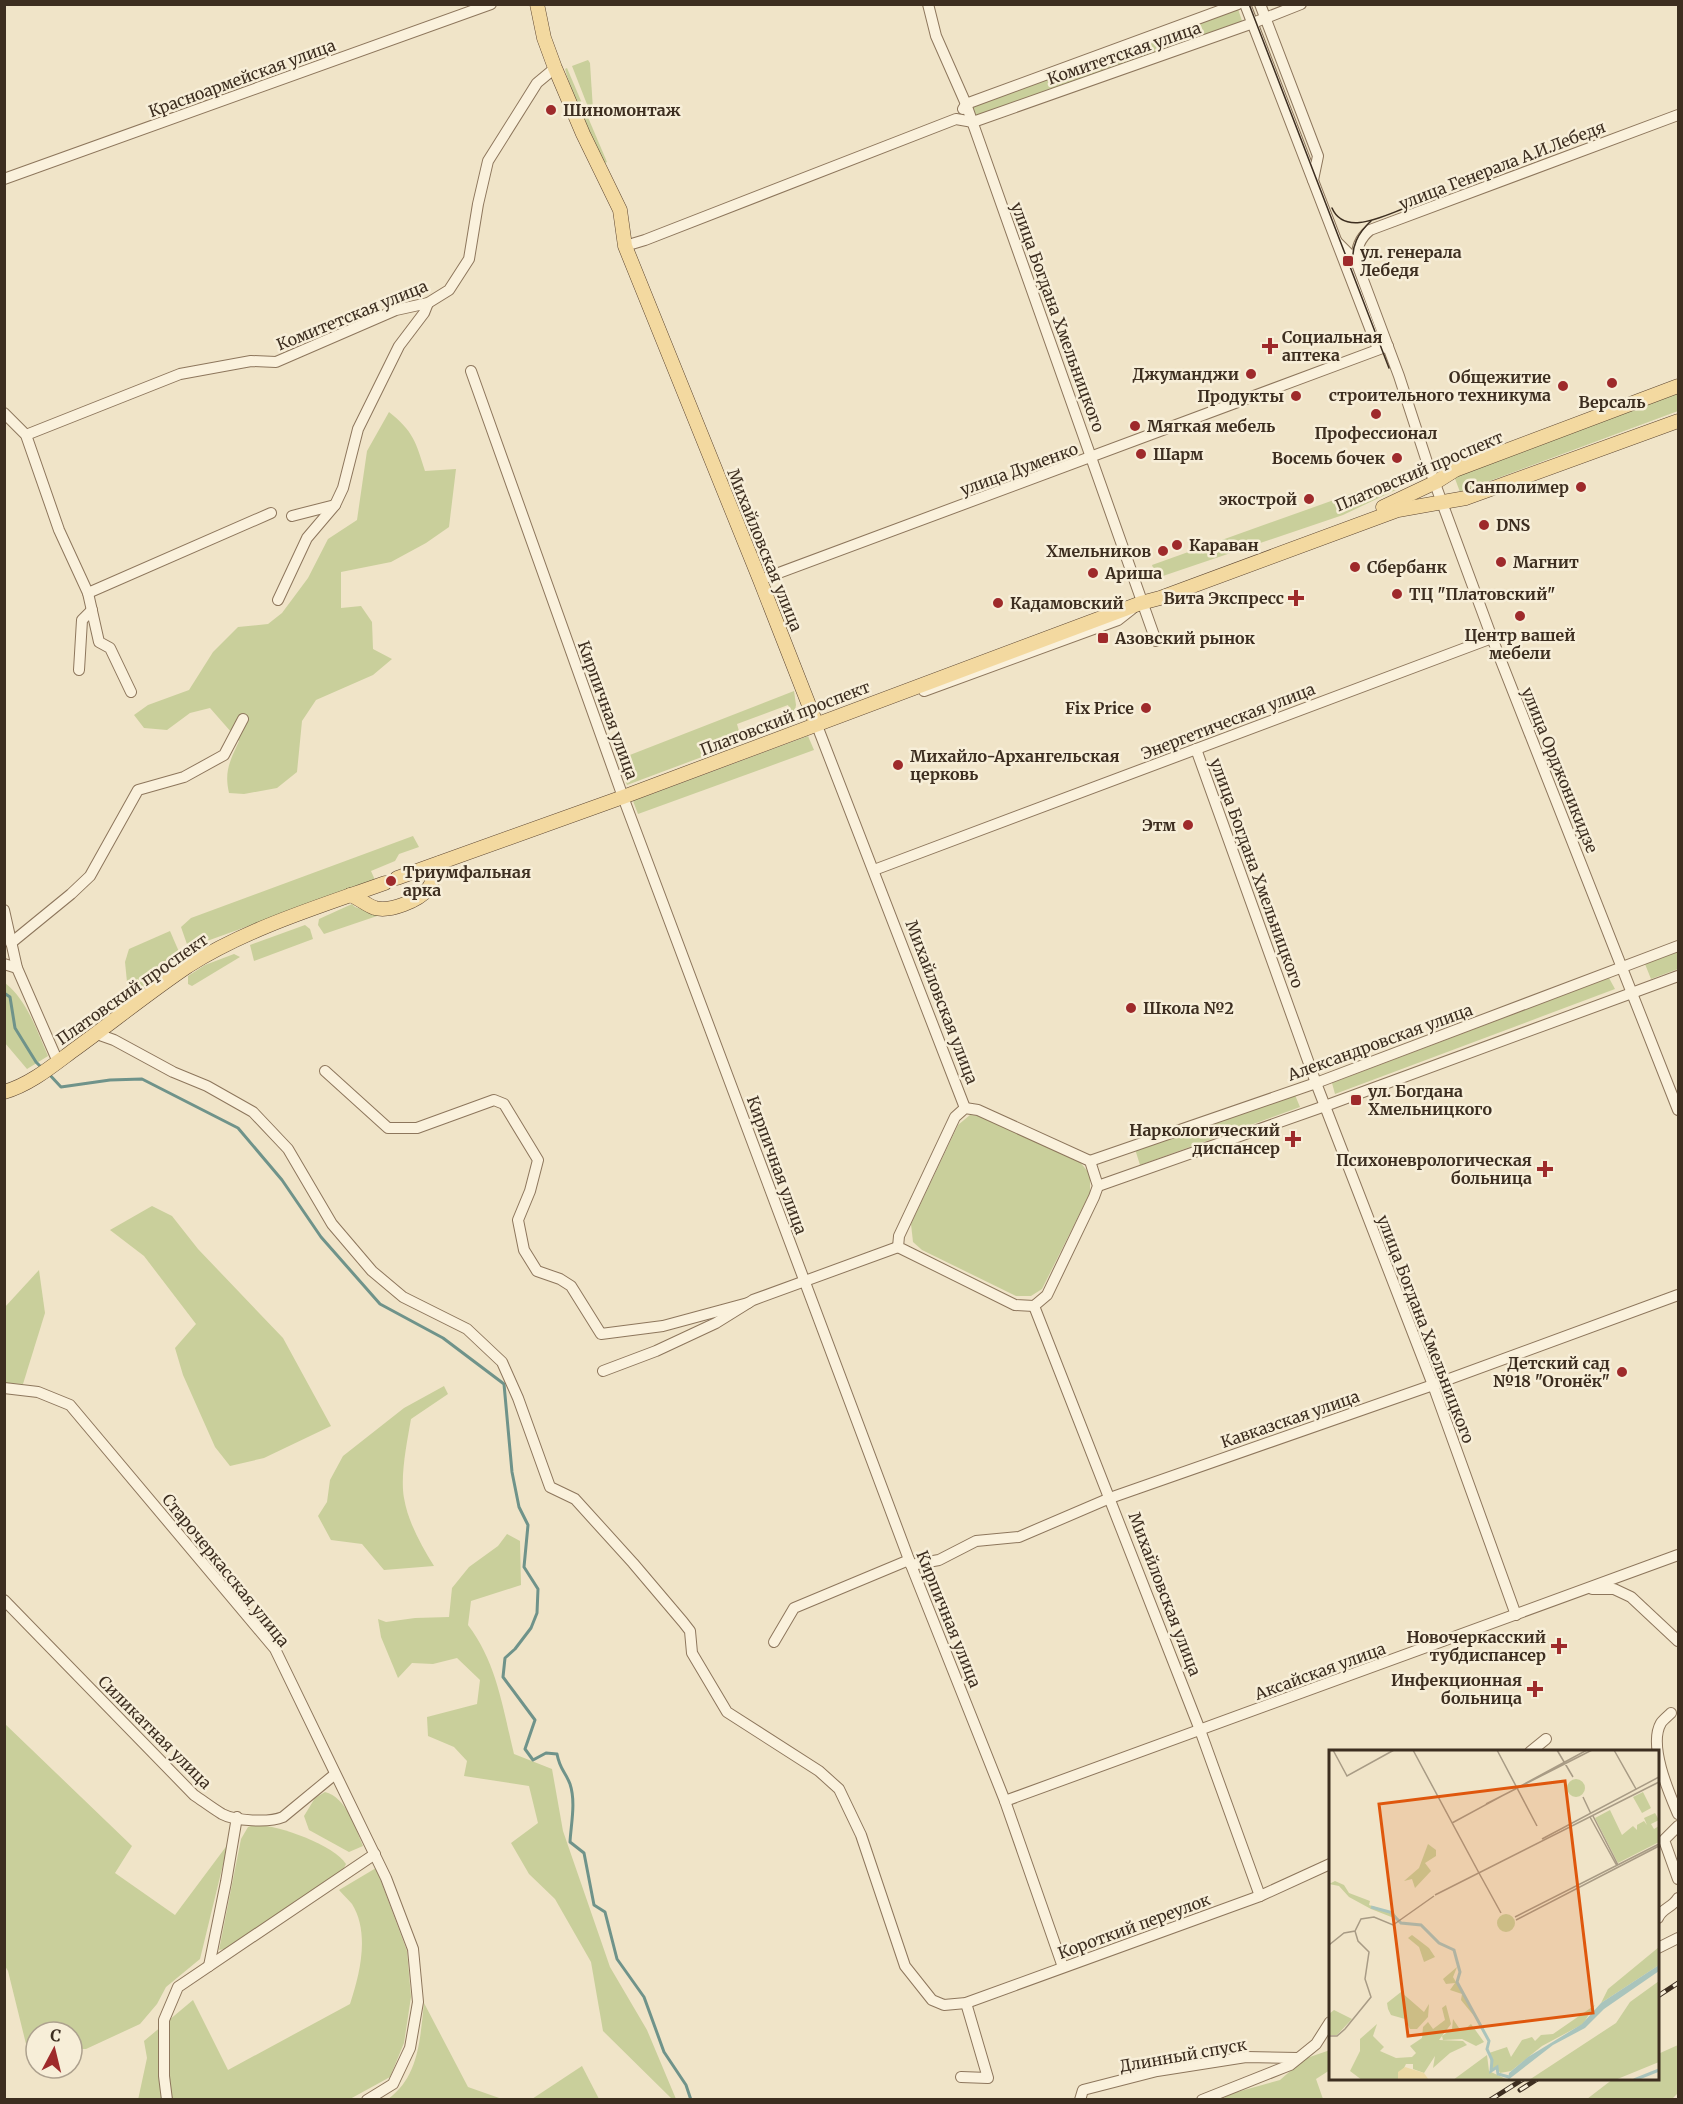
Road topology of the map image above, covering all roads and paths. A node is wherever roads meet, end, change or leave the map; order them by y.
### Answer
1 (490, 4) edge
2 (537, 4) edge
3 (928, 4) edge
4 (1238, 4) edge
5 (1245, 4) edge
6 (1260, 4) edge
7 (1301, 4) edge
8 (1265, 18) junction
9 (1253, 23) junction
10 (555, 68) junction
11 (966, 104) junction
12 (1678, 115) edge
13 (956, 119) junction
14 (973, 122) junction
15 (4, 179) edge
16 (1313, 181) junction
17 (1337, 242) junction
18 (625, 246) junction
19 (1356, 261) junction
20 (426, 308) junction
21 (1383, 347) junction
22 (471, 371) dead end
23 (1678, 386) edge
24 (4, 413) edge
25 (1678, 422) edge
26 (26, 435) junction
27 (1092, 458) junction
28 (1436, 482) junction
29 (1443, 501) junction
30 (335, 504) junction
31 (271, 513) dead end
32 (292, 516) dead end
33 (760, 580) junction
34 (88, 593) junction
35 (278, 600) dead end
36 (1141, 603) junction
37 (92, 610) junction
38 (1492, 638) junction
39 (1156, 641) dead end
40 (79, 670) dead end
41 (131, 692) dead end
42 (243, 719) dead end
43 (816, 723) junction
44 (1196, 749) junction
45 (623, 797) junction
46 (440, 863) junction
47 (874, 870) junction
48 (350, 896) junction
49 (4, 910) edge
50 (11, 943) junction
51 (1678, 946) edge
52 (4, 964) edge
53 (1622, 967) junction
54 (17, 968) junction
55 (1678, 976) edge
56 (1632, 993) junction
57 (97, 1034) junction
58 (58, 1062) junction
59 (325, 1071) dead end
60 (1316, 1083) junction
61 (4, 1092) edge
62 (1325, 1106) junction
63 (965, 1108) junction
64 (1678, 1110) edge
65 (1090, 1161) junction
66 (1098, 1186) junction
67 (898, 1247) junction
68 (804, 1282) junction
69 (1678, 1295) edge
70 (748, 1303) junction
71 (1034, 1306) junction
72 (603, 1371) dead end
73 (1433, 1385) junction
74 (4, 1388) edge
75 (1110, 1498) junction
76 (1678, 1555) edge
77 (910, 1563) junction
78 (1586, 1588) junction
79 (4, 1600) edge
80 (1516, 1615) junction
81 (1678, 1641) edge
82 (774, 1642) dead end
83 (1671, 1713) dead end
84 (1200, 1730) junction
85 (1546, 1739) dead end
86 (1532, 1750) edge
87 (1657, 1750) edge
88 (1659, 1755) edge
89 (334, 1775) junction
90 (1005, 1801) junction
91 (1676, 1801) edge
92 (1678, 1814) edge
93 (237, 1817) junction
94 (1678, 1826) edge
95 (375, 1854) junction
96 (1329, 1864) edge
97 (1678, 1879) edge
98 (1260, 1896) junction
99 (1678, 1898) edge
100 (1659, 1917) edge
101 (1678, 1938) edge
102 (1659, 1948) edge
103 (209, 1966) junction
104 (1063, 1967) junction
105 (966, 2003) junction
106 (1329, 2024) edge
107 (1329, 2041) edge
108 (1316, 2044) junction
109 (1298, 2058) junction
110 (961, 2077) dead end
111 (166, 2100) edge
112 (367, 2100) edge
113 (1080, 2100) edge
114 (1202, 2100) edge

1 - 15 street, Красноармейская улица
2 - 10 main road, Михайловская улица
3 - 11 street, улица Богдана Хмельницкого
4 - 11 street, Комитетская улица
5 - 9 street, улица Орджоникидзе
6 - 8 street, улица Орджоникидзе
7 - 8 street, Комитетская улица
8 - 9 street, Комитетская улица
8 - 16 street, улица Орджоникидзе
9 - 14 street, Комитетская улица
9 - 16 street, улица Орджоникидзе
10 - 18 main road, Михайловская улица
10 - 20 street, Комитетская улица
11 - 13 street
11 - 14 street, улица Богдана Хмельницкого
12 - 19 street, улица Генерала А.И.Лебедя
13 - 14 street, Комитетская улица
13 - 18 street
14 - 27 street, улица Богдана Хмельницкого
16 - 17 street, улица Орджоникидзе
17 - 19 street, улица Орджоникидзе
17 - 21 street, улица Орджоникидзе
18 - 33 main road, Михайловская улица
19 - 21 street, улица Орджоникидзе
20 - 26 street, Комитетская улица
20 - 30 street
21 - 27 street, улица Думенко
21 - 28 street, улица Орджоникидзе
22 - 45 street, Кирпичная улица
23 - 28 main road, Платовский проспект
24 - 26 street
25 - 29 main road, Платовский проспект
26 - 34 street
27 - 33 street, улица Думенко
27 - 36 street, улица Богдана Хмельницкого
28 - 29 street, улица Орджоникидзе
28 - 36 main road, Платовский проспект
29 - 36 main road, Платовский проспект
29 - 38 street, улица Орджоникидзе
30 - 32 street
30 - 35 street
31 - 34 street
33 - 43 main road, Михайловская улица
34 - 37 street
36 - 39 street, улица Богдана Хмельницкого
36 - 43 main road, Платовский проспект
37 - 40 street
37 - 41 street
38 - 44 street, Энергетическая улица
38 - 53 street, улица Орджоникидзе
42 - 50 street
43 - 45 main road, Платовский проспект
43 - 47 street, Михайловская улица
44 - 47 street, Энергетическая улица
44 - 60 street, улица Богдана Хмельницкого
45 - 46 main road, Платовский проспект
45 - 68 street, Кирпичная улица
46 - 48 main road, Платовский проспект
46 - 48 main road
47 - 63 street, Михайловская улица
48 - 57 main road, Платовский проспект
49 - 50 street
50 - 54 street
51 - 53 street, Александровская улица
52 - 54 street
53 - 56 street, улица Орджоникидзе
53 - 60 street, Александровская улица
54 - 58 street
55 - 56 street
56 - 62 street
56 - 64 street, улица Орджоникидзе
57 - 58 main road, Платовский проспект
57 - 105 street, Короткий переулок
58 - 61 main road, Платовский проспект
59 - 70 street
60 - 62 street, улица Богдана Хмельницкого
60 - 65 street, Александровская улица
62 - 66 street
62 - 73 street, улица Богдана Хмельницкого
63 - 65 street
63 - 67 street
65 - 66 street
66 - 71 street
67 - 68 street
67 - 71 street
68 - 70 street
68 - 77 street, Кирпичная улица
69 - 73 street, Кавказская улица
70 - 72 street
71 - 75 street, Михайловская улица
73 - 75 street, Кавказская улица
73 - 80 street, улица Богдана Хмельницкого
74 - 89 street, Старочеркасская улица
75 - 77 street, Кавказская улица
75 - 84 street, Михайловская улица
76 - 78 street, Аксайская улица
77 - 82 street, Кавказская улица
77 - 90 street, Кирпичная улица
78 - 80 street, Аксайская улица
78 - 81 street
79 - 93 street, Силикатная улица
80 - 84 street, Аксайская улица
83 - 87 street
84 - 90 street, Аксайская улица
84 - 98 street, Михайловская улица
85 - 86 street
88 - 91 street
89 - 93 street, Силикатная улица
89 - 95 street, Старочеркасская улица
90 - 104 street, Кирпичная улица
91 - 92 street
93 - 103 street
94 - 97 street
95 - 103 street
95 - 112 street, Старочеркасская улица
96 - 98 street, Короткий переулок
98 - 104 street, Короткий переулок
99 - 100 street
101 - 102 street
103 - 111 street
104 - 105 street, Короткий переулок
105 - 110 street
106 - 108 street
107 - 108 street
108 - 109 street
109 - 113 street, Длинный спуск
109 - 114 street

